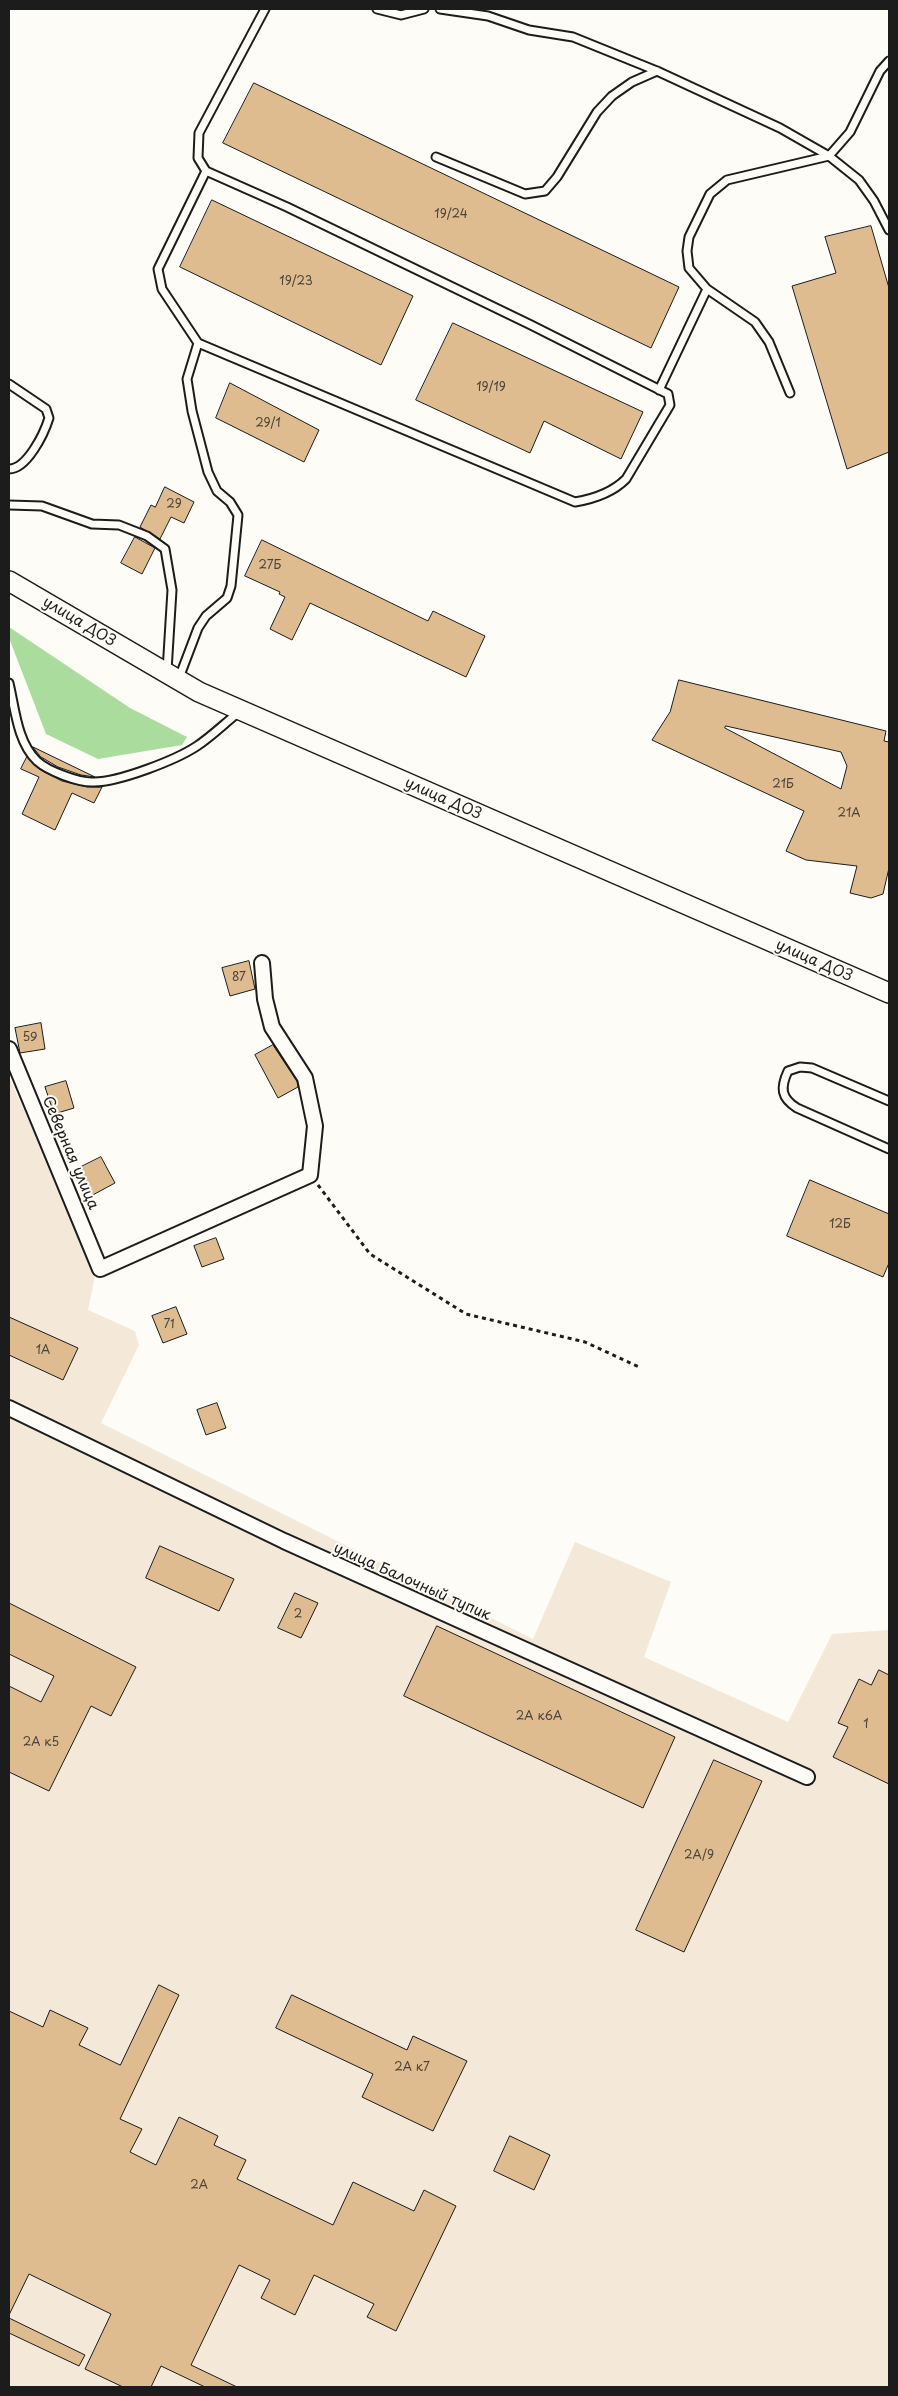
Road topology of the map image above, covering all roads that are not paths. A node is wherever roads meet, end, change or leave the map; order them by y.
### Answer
1 (265, 9) edge
2 (377, 9) edge
3 (424, 9) edge
4 (440, 9) edge
5 (889, 61) edge
6 (657, 71) junction
7 (828, 156) junction
8 (436, 157) dead end
9 (206, 171) junction
10 (889, 230) edge
11 (708, 289) junction
12 (198, 343) junction
13 (9, 384) edge
14 (659, 390) junction
15 (790, 393) dead end
16 (9, 469) edge
17 (9, 505) edge
18 (9, 581) edge
19 (172, 677) junction
20 (9, 683) edge
21 (240, 710) junction
22 (262, 964) dead end
23 (889, 994) edge
24 (9, 1049) edge
25 (889, 1101) edge
26 (889, 1149) edge
27 (9, 1408) edge
28 (806, 1777) dead end

1 - 9 lane
2 - 3 lane
4 - 6 lane
5 - 7 lane
6 - 7 lane
6 - 8 lane
7 - 10 lane
7 - 11 lane
9 - 12 lane
9 - 14 lane
11 - 14 lane
11 - 15 lane
12 - 14 lane
12 - 19 lane
13 - 16 lane
17 - 19 lane
18 - 19 main road, улица ДОЗ
19 - 21 main road, улица ДОЗ
20 - 21 lane
21 - 23 main road, улица ДОЗ
22 - 24 street, Северная улица
25 - 26 lane
27 - 28 street, улица Балочный тупик

